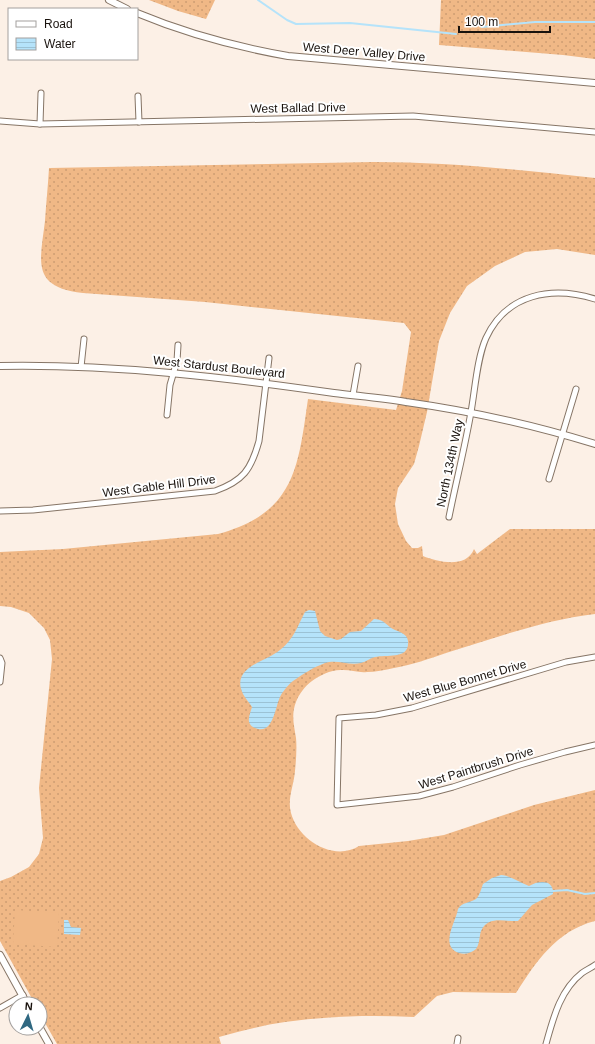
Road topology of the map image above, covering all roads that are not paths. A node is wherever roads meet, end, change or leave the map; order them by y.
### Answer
1 (109, 0) edge
2 (125, 8) edge
3 (138, 13) edge
4 (595, 83) edge
5 (40, 92) dead end
6 (138, 96) dead end
7 (0, 121) edge
8 (139, 122) junction
9 (40, 124) junction
10 (595, 132) edge
11 (595, 299) edge
12 (84, 340) dead end
13 (178, 345) dead end
14 (269, 358) dead end
15 (0, 366) edge
16 (358, 366) dead end
17 (81, 367) junction
18 (174, 372) junction
19 (266, 383) junction
20 (576, 388) dead end
21 (353, 395) junction
22 (471, 412) junction
23 (167, 415) dead end
24 (562, 434) junction
25 (595, 444) edge
26 (549, 479) dead end
27 (0, 510) edge
28 (449, 517) dead end
29 (595, 657) edge
30 (0, 658) edge
31 (0, 682) edge
32 (595, 745) edge
33 (336, 805) joint
34 (0, 955) edge
35 (595, 965) edge
36 (22, 995) joint
37 (0, 1008) edge
38 (546, 1044) edge

1 - 2 street
3 - 4 street, West Deer Valley Drive
5 - 9 street
6 - 8 street
7 - 9 street, West Ballad Drive
8 - 9 street, West Ballad Drive
8 - 10 street, West Ballad Drive
11 - 22 street, North 134th Way
12 - 17 street
13 - 18 street
14 - 19 street, West Gable Hill Drive
15 - 17 street, West Stardust Boulevard
16 - 21 street
17 - 18 street, West Stardust Boulevard
18 - 19 street, West Stardust Boulevard
18 - 23 street
19 - 21 street, West Stardust Boulevard
19 - 27 street, West Gable Hill Drive
20 - 24 street
21 - 22 street, West Stardust Boulevard
22 - 24 street, West Stardust Boulevard
22 - 28 street, North 134th Way
24 - 25 street, West Stardust Boulevard
24 - 26 street
29 - 33 street, West Blue Bonnet Drive
30 - 31 street
32 - 33 street, West Paintbrush Drive
34 - 36 street
35 - 38 street
36 - 37 street

